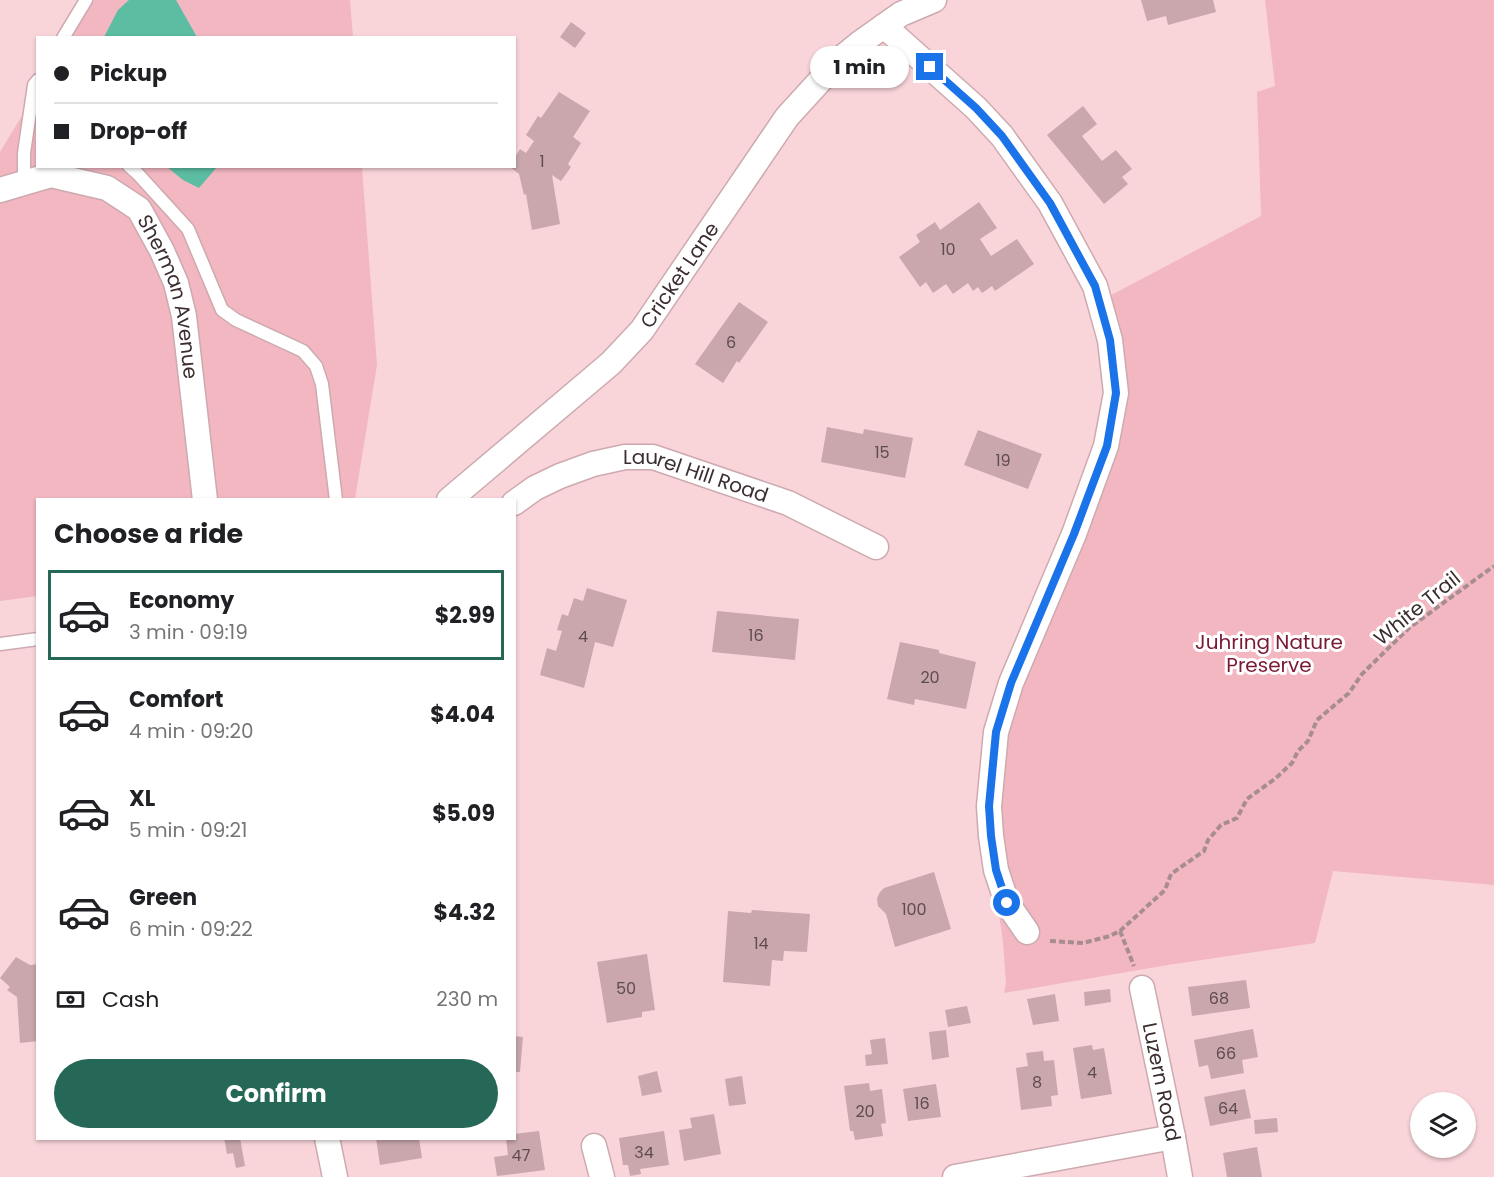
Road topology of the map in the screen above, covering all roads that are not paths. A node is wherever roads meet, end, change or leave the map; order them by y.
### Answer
1 (86, 0) edge
2 (934, 0) edge
3 (884, 26) junction
4 (64, 36) edge
5 (36, 82) edge
6 (33, 124) edge
7 (131, 168) edge
8 (24, 183) junction
9 (0, 190) edge
10 (206, 498) edge
11 (336, 498) edge
12 (451, 498) edge
13 (516, 502) edge
14 (876, 547) dead end
15 (36, 639) edge
16 (0, 644) edge
17 (1027, 933) road end
18 (1142, 987) road end
19 (1173, 1137) junction
20 (327, 1140) edge
21 (594, 1146) dead end
22 (334, 1177) edge
23 (602, 1177) edge
24 (954, 1177) edge
25 (1180, 1177) edge

1 - 4 lane
2 - 3 street, Cricket Lane
3 - 12 street, Cricket Lane
3 - 17 street
5 - 6 lane
6 - 8 lane
7 - 11 lane
8 - 9 street, Sherman Avenue
8 - 10 street, Sherman Avenue
13 - 14 street, Laurel Hill Road
15 - 16 lane
18 - 19 street, Luzern Road
19 - 24 street
19 - 25 street, Luzern Road
20 - 22 street
21 - 23 street

